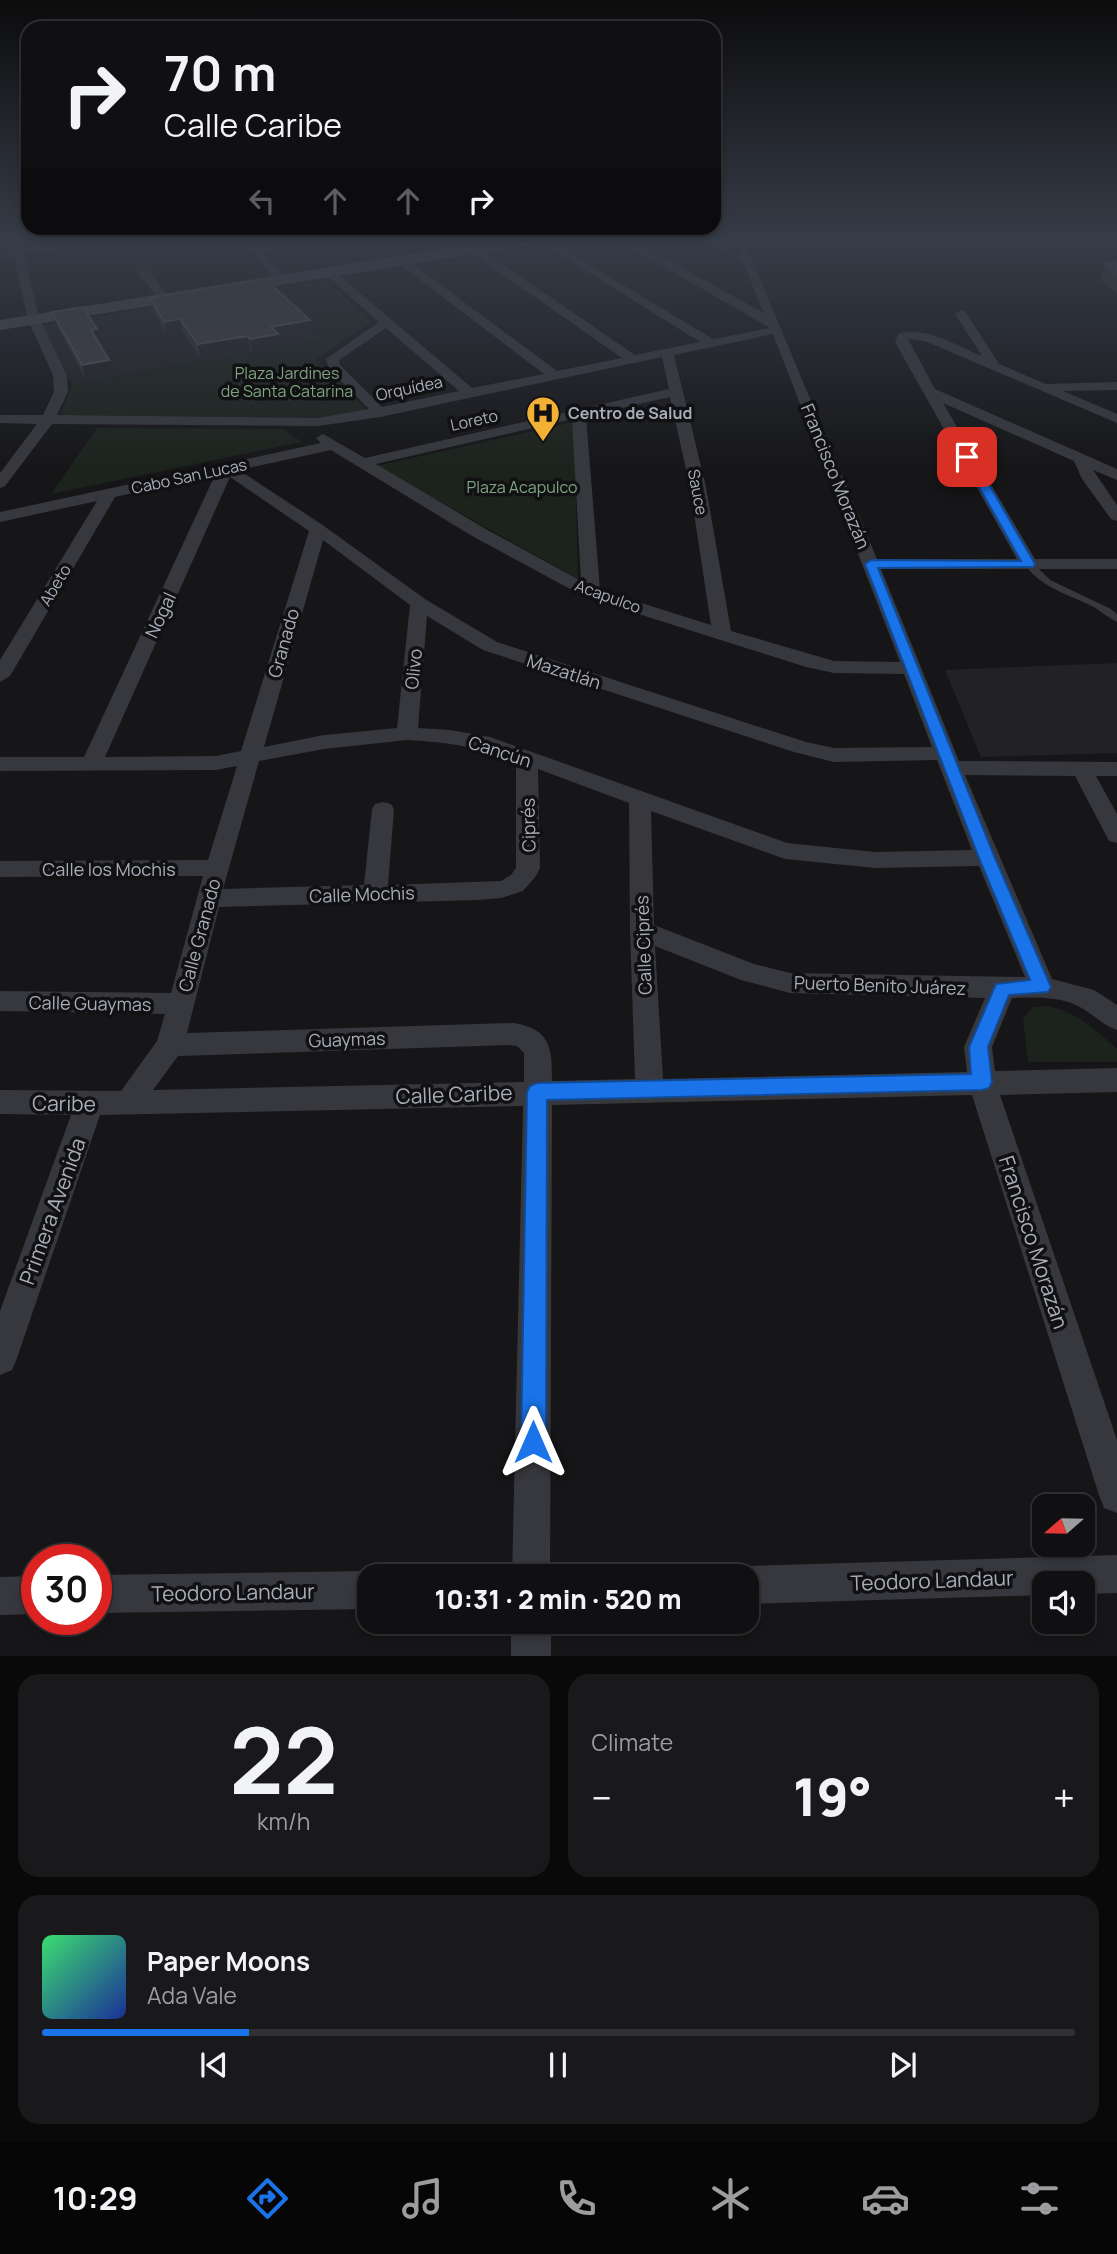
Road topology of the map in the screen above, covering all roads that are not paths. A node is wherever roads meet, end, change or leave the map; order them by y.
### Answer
1 (33, 315) edge
2 (63, 315) edge
3 (377, 315) edge
4 (474, 315) edge
5 (569, 315) edge
6 (665, 315) edge
7 (755, 315) edge
8 (771, 315) edge
9 (962, 315) edge
10 (34, 320) junction
11 (385, 323) junction
12 (0, 325) edge
13 (776, 327) junction
14 (712, 344) junction
15 (667, 353) junction
16 (634, 360) junction
17 (995, 368) junction
18 (555, 376) junction
19 (1117, 386) edge
20 (1040, 387) junction
21 (675, 392) junction
22 (930, 392) junction
23 (470, 394) junction
24 (380, 413) junction
25 (579, 415) junction
26 (0, 419) edge
27 (48, 419) junction
28 (1117, 419) edge
29 (295, 421) junction
30 (334, 445) junction
31 (1079, 457) junction
32 (361, 463) junction
33 (226, 468) junction
34 (1117, 475) edge
35 (0, 483) edge
36 (109, 494) junction
37 (1117, 516) edge
38 (0, 517) edge
39 (318, 529) junction
40 (871, 564) junction
41 (1029, 564) junction
42 (1117, 564) edge
43 (591, 593) junction
44 (419, 603) junction
45 (1117, 620) edge
46 (722, 633) junction
47 (911, 668) junction
48 (0, 676) edge
49 (407, 734) junction
50 (251, 757) junction
51 (527, 759) junction
52 (950, 760) junction
53 (92, 762) junction
54 (0, 764) edge
55 (1082, 769) junction
56 (1117, 769) edge
57 (640, 800) junction
58 (383, 809) dead end
59 (1117, 835) edge
60 (987, 858) junction
61 (217, 868) junction
62 (0, 869) edge
63 (514, 886) joint
64 (375, 894) junction
65 (209, 898) junction
66 (642, 930) junction
67 (1042, 987) junction
68 (1002, 989) junction
69 (0, 1002) edge
70 (180, 1004) junction
71 (1117, 1019) edge
72 (170, 1045) junction
73 (1117, 1080) edge
74 (982, 1082) junction
75 (650, 1090) junction
76 (537, 1092) junction
77 (0, 1102) edge
78 (90, 1103) junction
79 (128, 1103) junction
80 (0, 1358) edge
81 (1117, 1495) edge
82 (531, 1564) edge
83 (1117, 1574) edge
84 (759, 1585) edge
85 (357, 1590) edge
86 (112, 1594) edge
87 (0, 1595) edge
88 (21, 1595) edge
89 (531, 1634) edge
90 (531, 1656) edge

1 - 10 street
2 - 10 street
3 - 11 street
4 - 18 street
5 - 16 street
6 - 14 street
7 - 13 street
8 - 13 street, Francisco Morazán
9 - 17 street
10 - 12 street
10 - 27 street
11 - 23 street
11 - 24 street
13 - 14 street, Orquídea
13 - 40 street, Francisco Morazán
14 - 15 street, Orquídea
15 - 16 street, Orquídea
15 - 21 street, Sauce
16 - 18 street, Orquídea
17 - 20 street
17 - 22 street
18 - 23 street, Orquídea
19 - 20 street
20 - 28 street
21 - 25 street, Loreto
21 - 46 street, Sauce
22 - 31 street
22 - 41 street
23 - 24 street, Orquídea
24 - 29 street, Orquídea
25 - 32 street, Loreto
25 - 43 street
26 - 27 street, Orquídea
27 - 29 street, Orquídea
27 - 35 street
29 - 30 street
30 - 32 street, Acapulco
30 - 33 street, Cabo San Lucas
31 - 34 street
31 - 37 street
32 - 43 street, Acapulco
33 - 36 street, Cabo San Lucas
33 - 39 street, Mazatlán
33 - 53 street, Nogal
36 - 38 street, Cabo San Lucas
36 - 48 street, Abeto
39 - 44 street, Mazatlán
39 - 50 street, Granado
40 - 41 street
40 - 47 street, Francisco Morazán
41 - 42 street
41 - 45 lane
43 - 46 street, Acapulco
44 - 49 street, Olivo
44 - 52 street, Mazatlán
46 - 47 street, Acapulco
47 - 52 street, Francisco Morazán
49 - 50 street, Cancún
49 - 51 street, Cancún
50 - 53 street, Cancún
50 - 61 street, Calle Granado
51 - 57 street, Cancún
51 - 63 street, Ciprés
52 - 55 street, Mazatlán
52 - 60 street, Francisco Morazán
53 - 54 street, Cancún
55 - 56 street, Mazatlán
55 - 59 street
57 - 60 street, Cancún
57 - 66 street, Calle Ciprés
58 - 64 street
60 - 67 street, Francisco Morazán
61 - 62 street, Calle los Mochis
61 - 65 street, Calle Granado
63 - 64 street, Calle Mochis
64 - 65 street, Calle Mochis
65 - 70 street, Calle Granado
66 - 68 street, Puerto Benito Juárez
66 - 75 street, Calle Ciprés
67 - 68 street, Puerto Benito Juárez
67 - 71 street
68 - 74 street, Francisco Morazán
69 - 70 street, Calle Guaymas
70 - 72 street, Calle Granado
72 - 76 street, Guaymas
72 - 79 street, Calle Granado
73 - 74 street, Calle Caribe
74 - 75 street, Calle Caribe
74 - 81 street, Francisco Morazán
75 - 76 street, Calle Caribe
76 - 79 street, Calle Caribe
76 - 82 street
77 - 78 street, Caribe
78 - 79 street, Caribe
78 - 80 street, Primera Avenida
83 - 84 street, Teodoro Landaur
85 - 86 street, Teodoro Landaur
87 - 88 street
89 - 90 street

